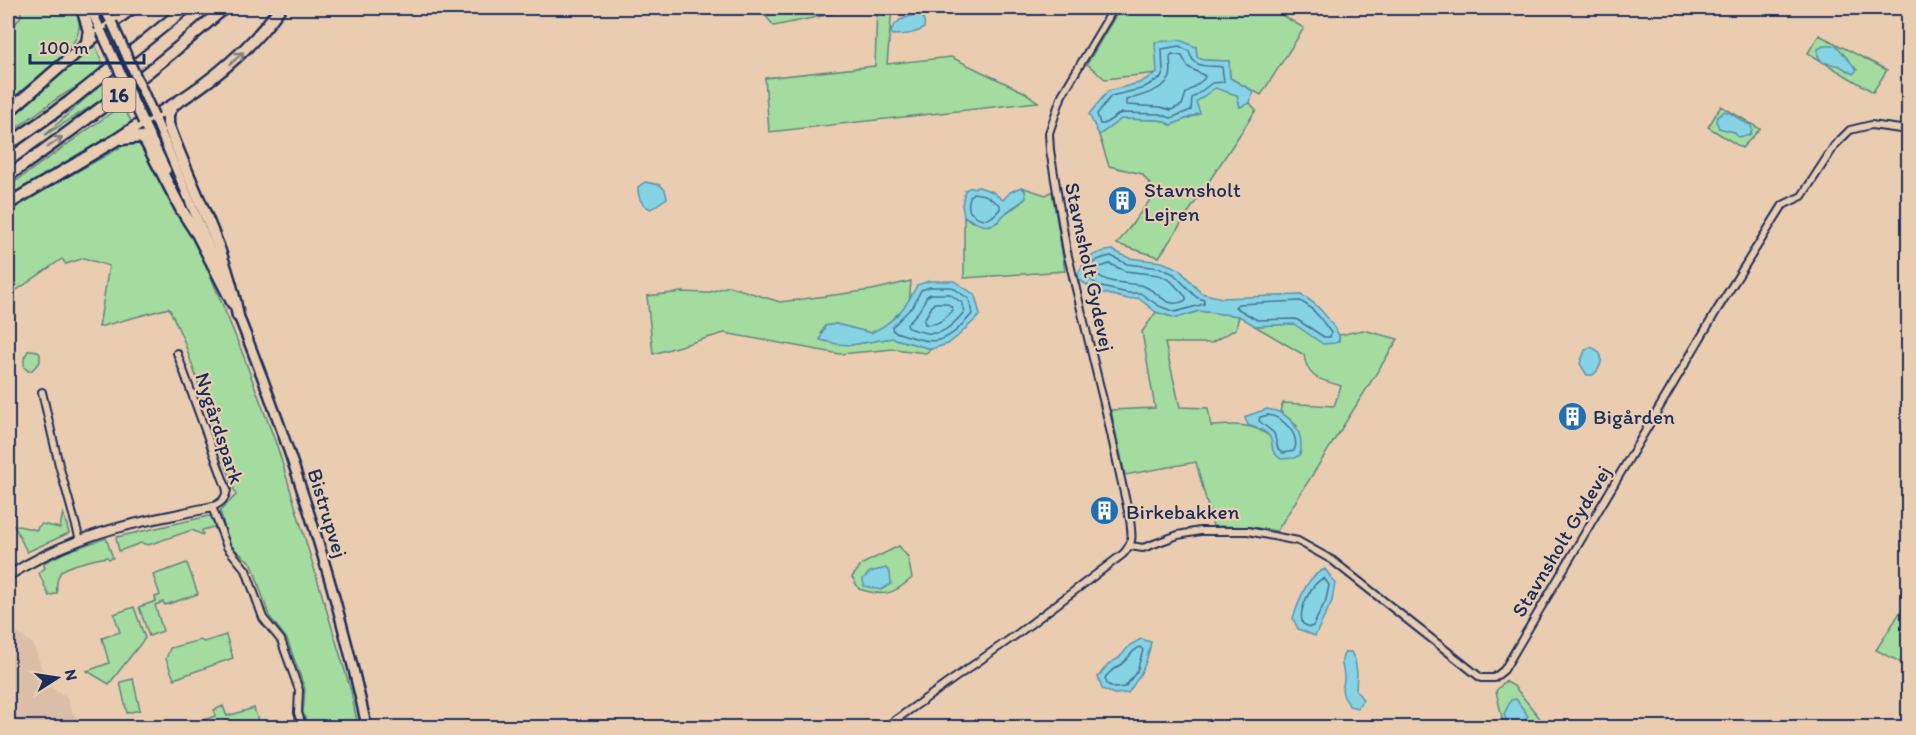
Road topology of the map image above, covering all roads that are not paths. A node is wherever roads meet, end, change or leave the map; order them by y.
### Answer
1 (82, 8) edge
2 (90, 8) edge
3 (104, 8) edge
4 (114, 8) edge
5 (124, 8) edge
6 (132, 8) edge
7 (186, 8) edge
8 (224, 8) edge
9 (280, 8) edge
10 (1114, 8) edge
11 (112, 22) junction
12 (101, 31) junction
13 (87, 42) junction
14 (173, 105) junction
15 (8, 112) edge
16 (154, 116) junction
17 (143, 122) junction
18 (1908, 130) edge
19 (116, 140) junction
20 (8, 145) edge
21 (8, 176) edge
22 (8, 204) edge
23 (195, 231) junction
24 (238, 316) junction
25 (177, 353) dead end
26 (42, 392) dead end
27 (212, 507) junction
28 (80, 540) junction
29 (1131, 546) junction
30 (8, 576) edge
31 (303, 728) edge
32 (367, 728) edge
33 (884, 728) edge

1 - 13 highway
2 - 12 main road, Bistrupvej
3 - 11 main road, Bistrupvej
4 - 5 highway
6 - 11 highway
7 - 20 highway, 16
21 -> 8 highway, 16
14 -> 9 highway
10 - 29 street, Stavnsholt Gydevej
11 - 12 main road
11 - 16 main road, Bistrupvej, bridge
12 - 13 highway
12 - 17 main road, Bistrupvej, bridge
13 - 15 highway
14 - 16 highway
14 - 24 highway
16 - 17 main road
16 - 24 main road, Bistrupvej
17 - 19 highway
17 - 23 main road, Bistrupvej
18 - 29 street, Stavnsholt Gydevej
19 - 22 highway
19 - 23 highway
23 - 24 main road, Bistrupvej
24 - 32 main road, Bistrupvej
25 - 27 street, Nygårdspark
26 - 28 street
27 - 28 street
27 - 31 street
28 - 30 street
29 - 33 street

